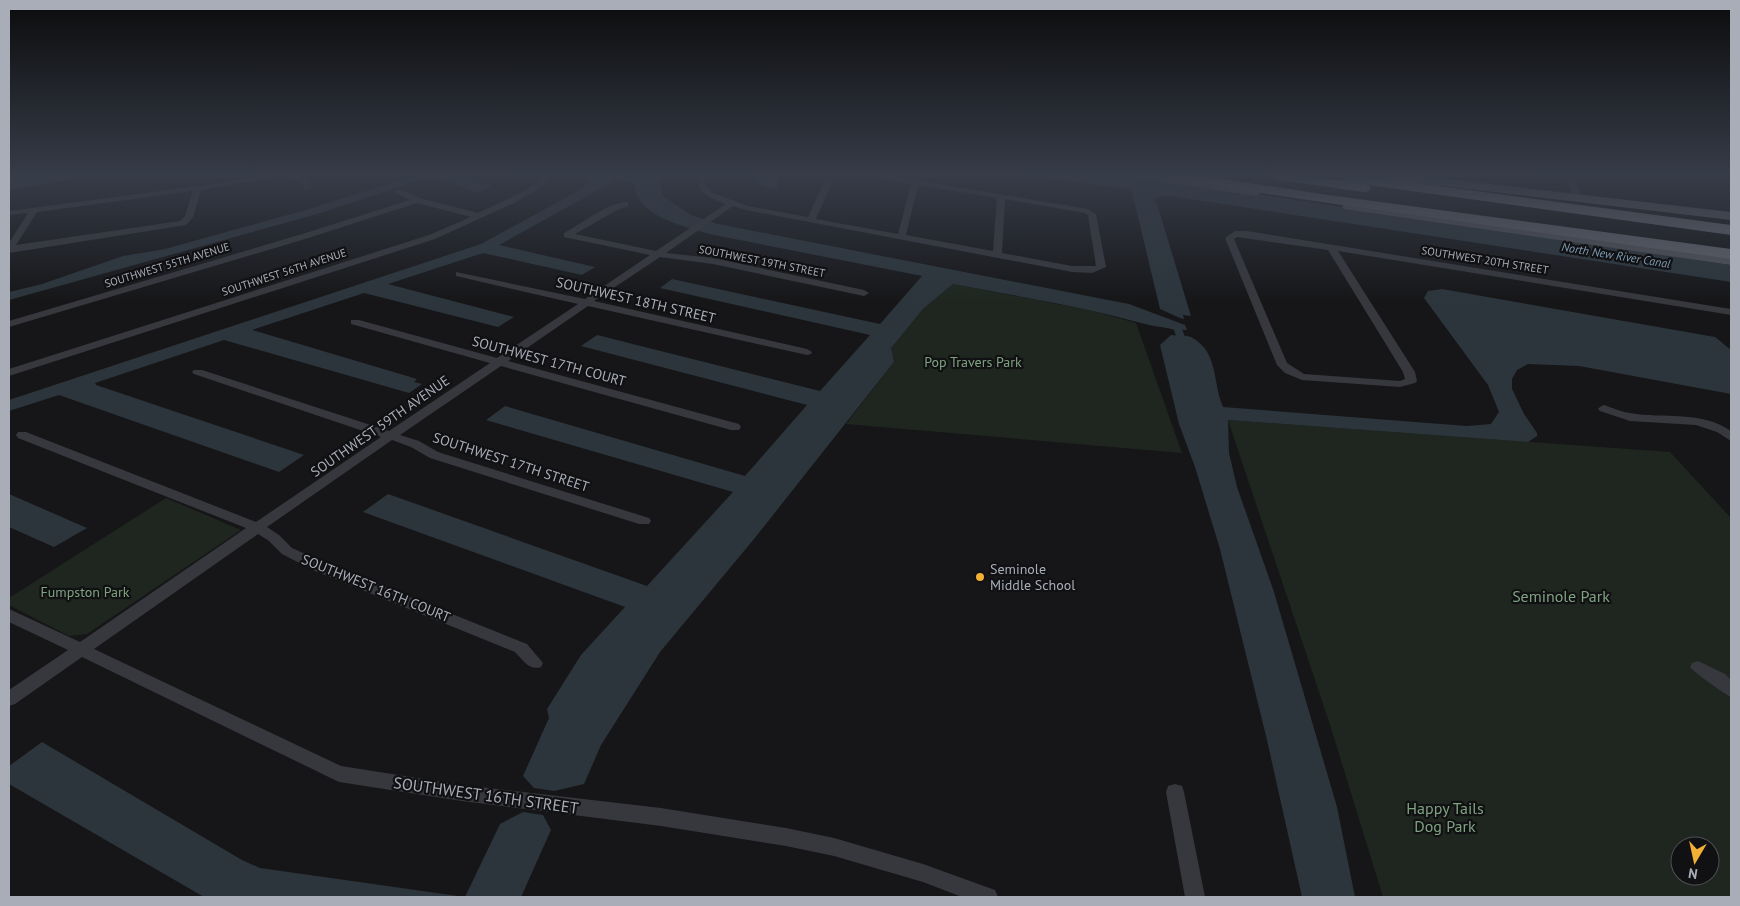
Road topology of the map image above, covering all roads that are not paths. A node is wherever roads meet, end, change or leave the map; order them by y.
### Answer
1 (30, 217) edge
2 (189, 217) edge
3 (363, 217) edge
4 (476, 217) edge
5 (598, 217) edge
6 (710, 217) edge
7 (797, 217) edge
8 (905, 217) edge
9 (1000, 217) edge
10 (1093, 217) edge
11 (1434, 217) edge
12 (1461, 217) edge
13 (1475, 217) edge
14 (1523, 217) edge
15 (1576, 217) edge
16 (1640, 217) edge
17 (1703, 217) edge
18 (811, 220) joint
19 (1731, 221) edge
20 (1731, 230) edge
21 (900, 237) junction
22 (1731, 239) edge
23 (1331, 247) junction
24 (1638, 247) junction
25 (1731, 247) edge
26 (9, 250) edge
27 (656, 254) junction
28 (1731, 254) edge
29 (997, 255) junction
30 (1731, 261) edge
31 (459, 274) dead end
32 (864, 293) dead end
33 (586, 303) junction
34 (1731, 312) edge
35 (355, 322) dead end
36 (9, 324) edge
37 (807, 352) dead end
38 (498, 363) junction
39 (198, 372) dead end
40 (9, 373) edge
41 (1604, 409) dead end
42 (735, 427) dead end
43 (22, 434) dead end
44 (390, 436) junction
45 (1731, 437) edge
46 (644, 521) dead end
47 (258, 528) junction
48 (9, 616) edge
49 (80, 651) junction
50 (535, 663) dead end
51 (1698, 667) dead end
52 (1731, 690) edge
53 (9, 699) edge
54 (1175, 792) dead end
55 (988, 897) edge
56 (1195, 897) edge

1 - 26 street
2 - 26 street
3 - 36 street, SOUTHWEST 55TH AVENUE
4 - 40 street, SOUTHWEST 56TH AVENUE
5 - 27 street, SOUTHWEST 19TH STREET
6 - 27 street, SOUTHWEST 59TH AVENUE
7 - 18 street
8 - 21 street
9 - 29 street
10 - 29 street
11 - 24 main road
12 - 24 highway
13 - 28 highway
14 - 25 highway
15 - 22 highway
16 - 20 highway
17 - 19 highway
18 - 21 street
21 - 29 street
23 - 23 street, SOUTHWEST 20TH STREET
23 - 34 street, SOUTHWEST 20TH STREET
24 - 30 main road
27 - 32 street, SOUTHWEST 19TH STREET
27 - 33 street, SOUTHWEST 59TH AVENUE
31 - 33 street, SOUTHWEST 18TH STREET
33 - 37 street, SOUTHWEST 18TH STREET
33 - 38 street, SOUTHWEST 59TH AVENUE
35 - 38 street, SOUTHWEST 17TH COURT
38 - 42 street, SOUTHWEST 17TH COURT
38 - 44 street, SOUTHWEST 59TH AVENUE
39 - 44 street, SOUTHWEST 17TH STREET
41 - 45 street
43 - 47 street, SOUTHWEST 16TH COURT
44 - 46 street, SOUTHWEST 17TH STREET
44 - 47 street, SOUTHWEST 59TH AVENUE
47 - 49 street, SOUTHWEST 59TH AVENUE
47 - 50 street, SOUTHWEST 16TH COURT
48 - 49 street, SOUTHWEST 16TH STREET
49 - 53 street, SOUTHWEST 59TH AVENUE
49 - 55 street, SOUTHWEST 16TH STREET
51 - 52 street
54 - 56 street

